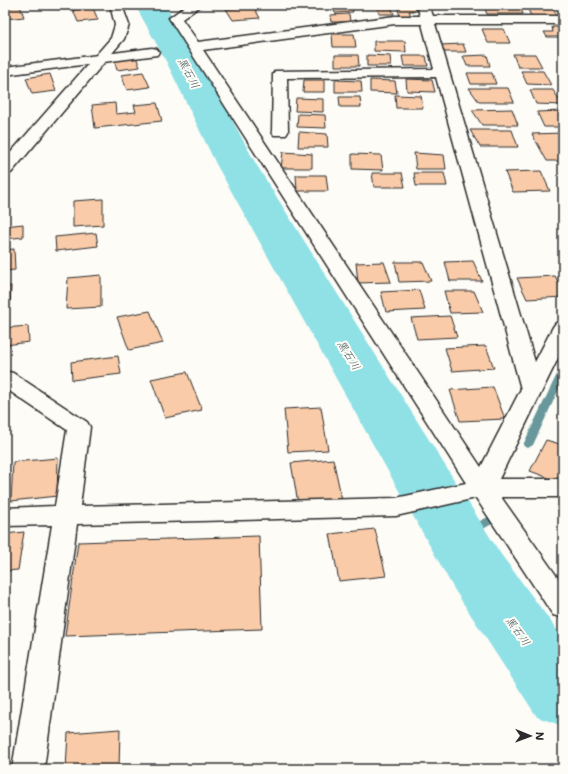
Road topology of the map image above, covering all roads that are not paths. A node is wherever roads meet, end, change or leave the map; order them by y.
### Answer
1 (116, 5) edge
2 (196, 5) edge
3 (425, 12) edge
4 (563, 20) edge
5 (193, 47) junction
6 (152, 52) dead end
7 (100, 59) junction
8 (5, 71) edge
9 (443, 73) junction
10 (280, 132) dead end
11 (5, 169) edge
12 (563, 327) edge
13 (5, 378) edge
14 (532, 390) junction
15 (482, 488) junction
16 (563, 488) edge
17 (65, 516) junction
18 (5, 517) edge
19 (563, 607) edge
20 (28, 769) edge

1 - 7 street
2 - 5 street
3 - 4 street
3 - 5 street
3 - 9 street
5 - 15 street
6 - 7 street
7 - 8 street
7 - 11 street
9 - 10 street
9 - 14 street
12 - 14 street
13 - 17 street
14 - 15 street
15 - 16 street
15 - 17 street
15 - 19 street
17 - 18 street
17 - 20 street

